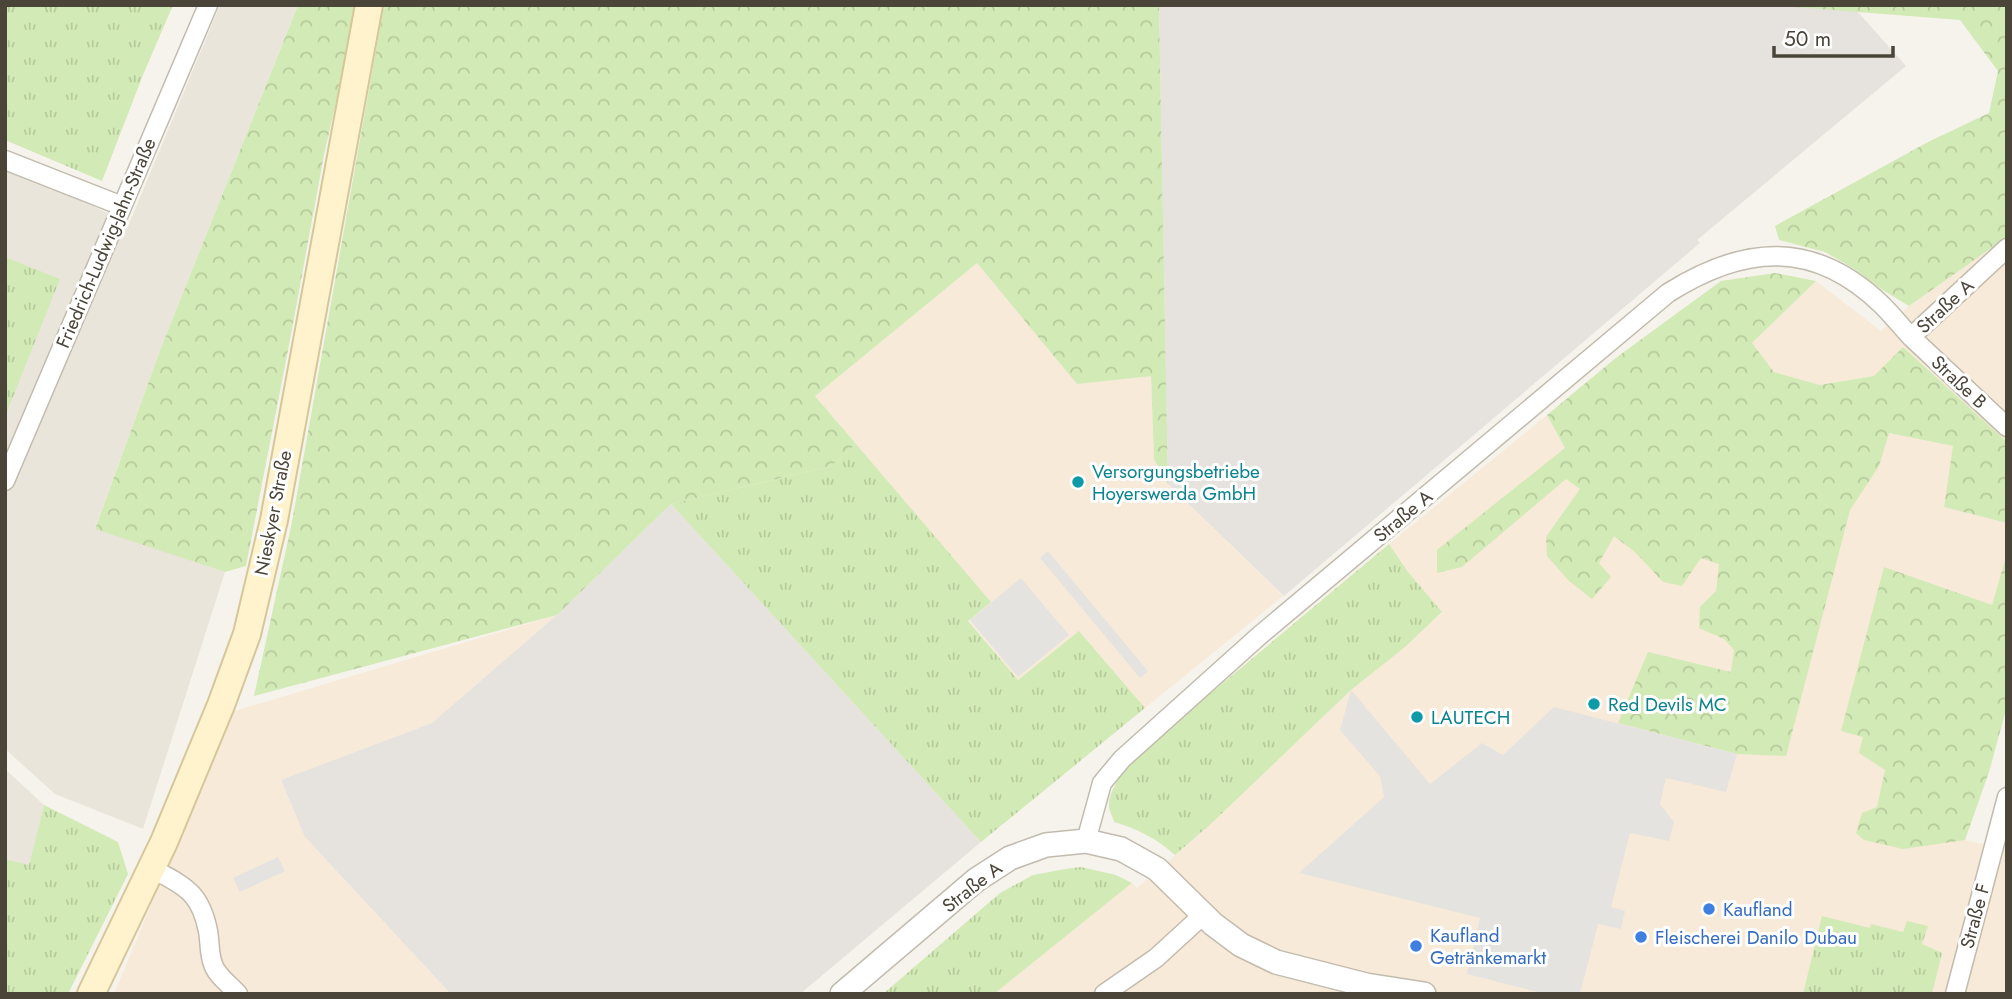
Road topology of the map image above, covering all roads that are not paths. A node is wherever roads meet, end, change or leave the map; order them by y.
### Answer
1 (208, 5) edge
2 (369, 5) edge
3 (5, 160) edge
4 (122, 206) junction
5 (2007, 248) edge
6 (1911, 337) junction
7 (2007, 427) edge
8 (13, 440) edge
9 (5, 481) edge
10 (2007, 797) edge
11 (1086, 841) junction
12 (151, 868) junction
13 (1203, 915) junction
14 (1377, 990) edge
15 (91, 994) edge
16 (238, 994) edge
17 (842, 994) edge
18 (1104, 994) edge
19 (1424, 994) edge
20 (1955, 994) edge

1 - 4 street, Friedrich-Ludwig-Jahn-Straße
2 - 12 main road, Nieskyer Straße
3 - 4 street
4 - 8 street, Friedrich-Ludwig-Jahn-Straße
5 - 6 street, Straße A
6 - 7 street, Straße B
6 - 11 street, Straße A
8 - 9 street, Friedrich-Ludwig-Jahn-Straße
10 - 20 street, Straße F
11 - 13 street
11 - 17 street, Straße A
12 - 15 main road, Nieskyer Straße
12 - 16 street
13 - 14 street
13 - 18 street
14 - 19 street

